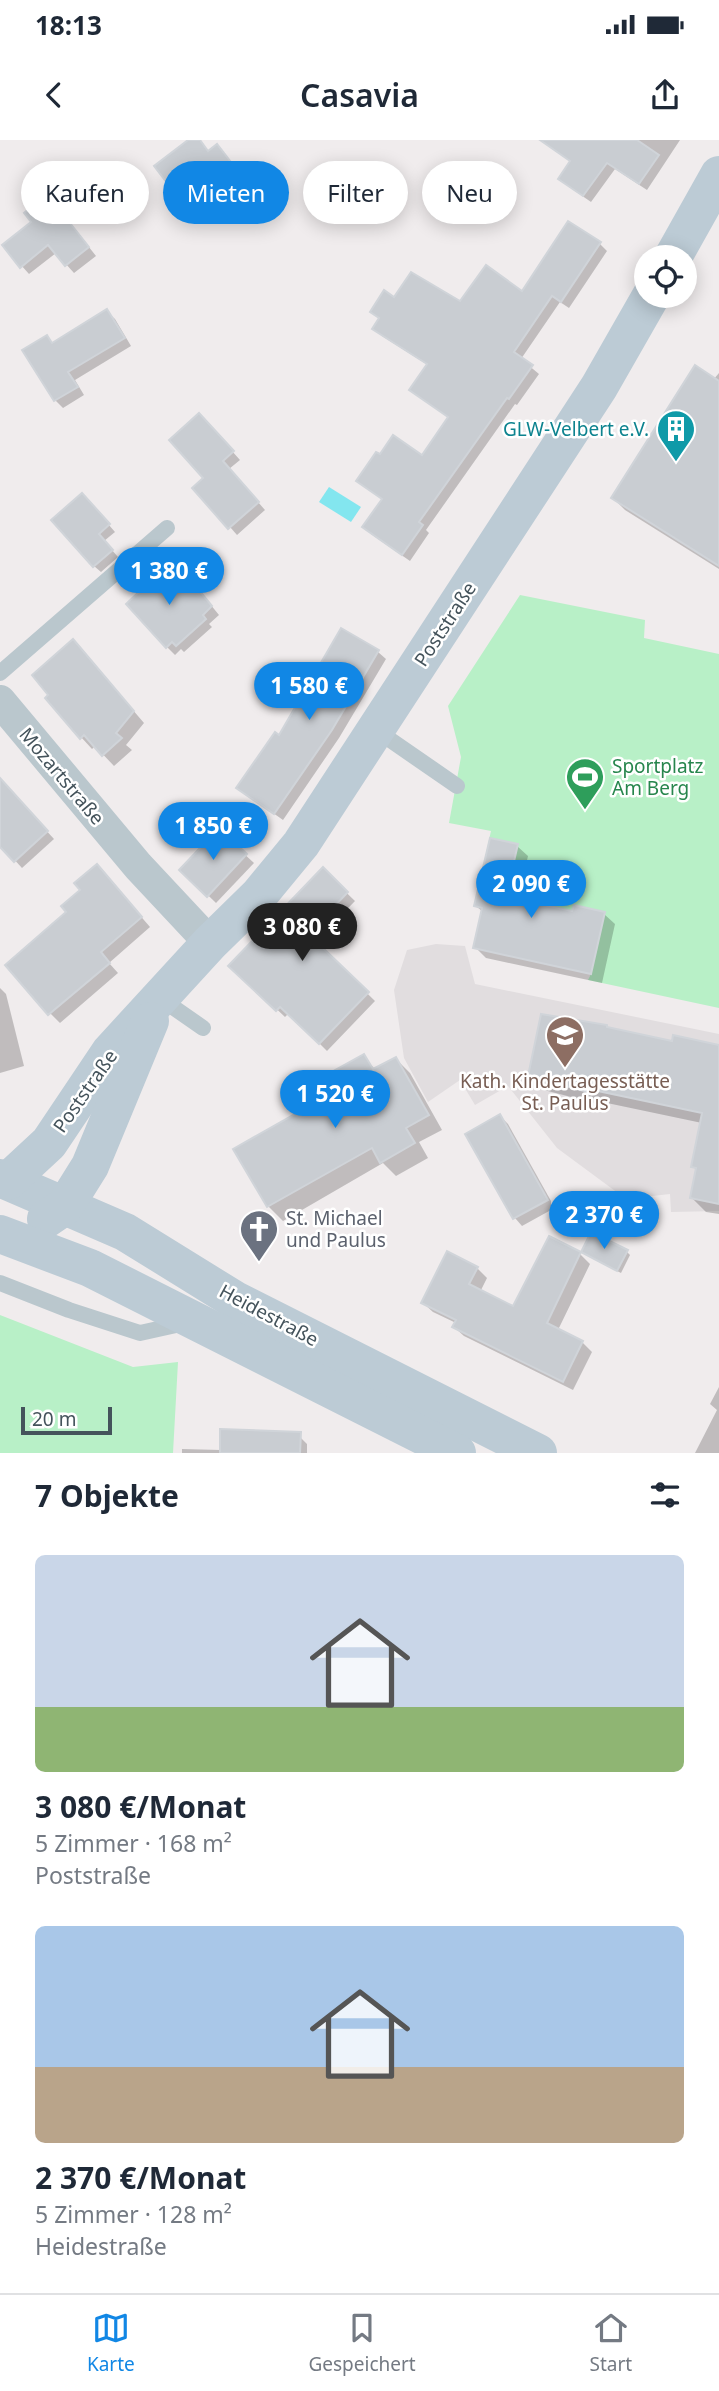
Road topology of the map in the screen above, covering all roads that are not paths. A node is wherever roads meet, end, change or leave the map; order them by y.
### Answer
1 (719, 176) edge
2 (680, 245) edge
3 (644, 308) edge
4 (167, 528) dead end
5 (0, 673) edge
6 (0, 701) edge
7 (376, 730) junction
8 (457, 786) dead end
9 (210, 943) junction
10 (160, 998) junction
11 (203, 1028) dead end
12 (4, 1180) edge
13 (65, 1206) junction
14 (5, 1236) edge
15 (0, 1283) edge
16 (198, 1320) junction
17 (457, 1453) edge
18 (538, 1453) edge

1 - 2 street
3 - 7 street, Poststraße
4 - 5 lane
6 - 9 street, Mozartstraße
7 - 8 lane
7 - 9 street, Poststraße
9 - 10 street, Poststraße
10 - 11 lane
10 - 12 street, Poststraße
10 - 13 street, Poststraße
12 - 13 street, Heidestraße
13 - 14 street
13 - 18 street, Heidestraße
14 - 16 street, Heidestraße
15 - 16 lane
16 - 17 street, Heidestraße

